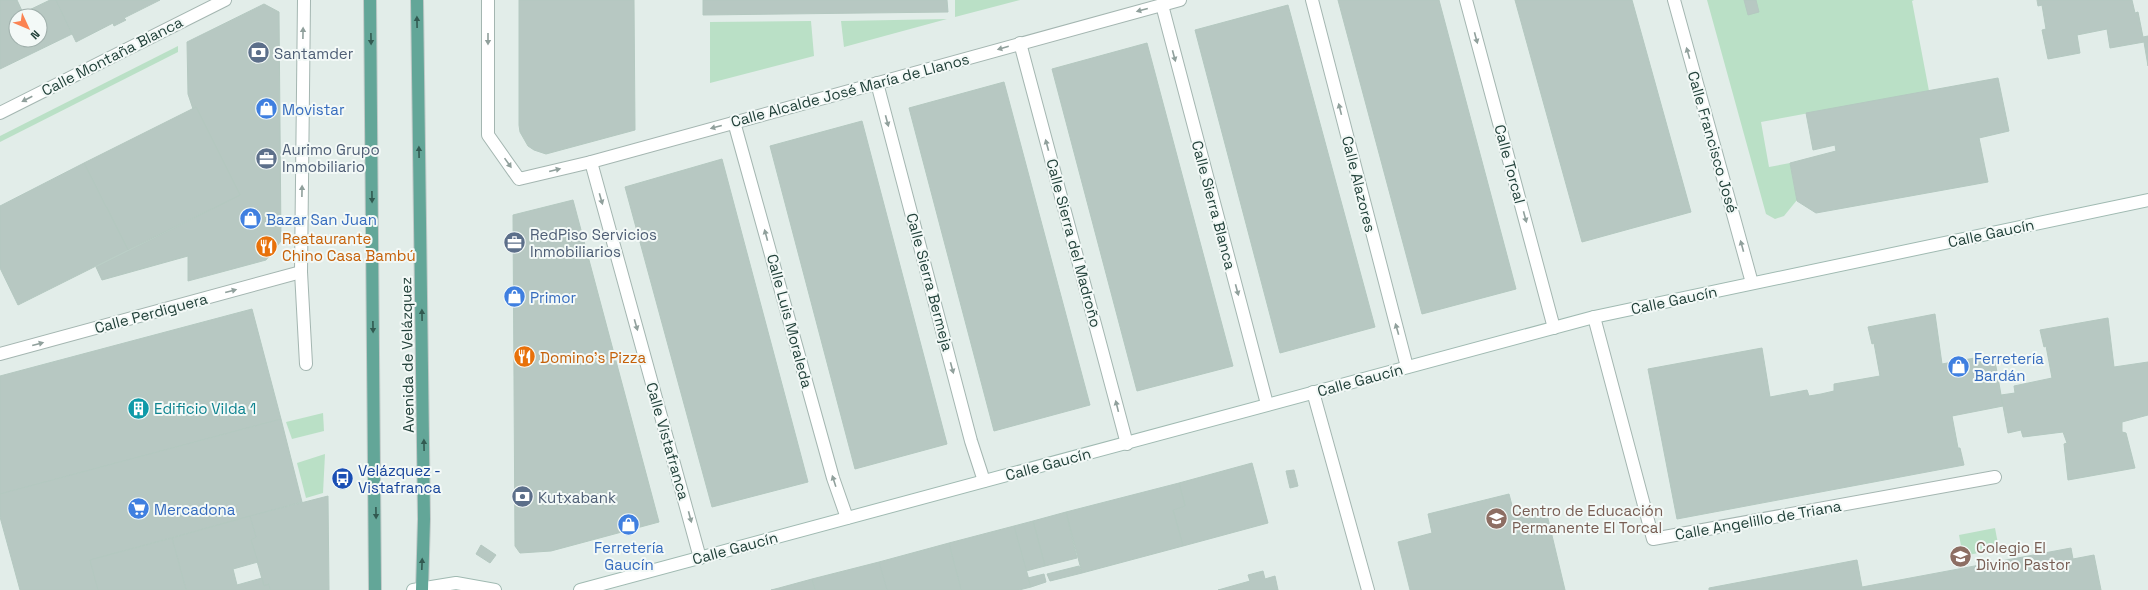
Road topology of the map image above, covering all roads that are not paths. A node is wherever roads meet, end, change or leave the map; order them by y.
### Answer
1 (224, 0) edge
2 (304, 0) edge
3 (370, 0) edge
4 (416, 0) edge
5 (488, 0) edge
6 (1180, 0) edge
7 (1312, 0) edge
8 (1466, 0) edge
9 (1674, 0) edge
10 (1162, 5) junction
11 (1020, 44) junction
12 (877, 83) junction
13 (0, 113) edge
14 (734, 122) junction
15 (591, 162) junction
16 (2148, 200) edge
17 (301, 272) junction
18 (1752, 283) junction
19 (1594, 317) junction
20 (1554, 328) junction
21 (0, 354) edge
22 (306, 364) dead end
23 (1407, 367) junction
24 (1314, 392) junction
25 (1267, 404) junction
26 (1127, 444) junction
27 (1995, 477) dead end
28 (984, 481) junction
29 (847, 518) junction
30 (700, 558) junction
31 (459, 586) edge
32 (419, 589) edge
33 (375, 590) edge
34 (495, 590) edge
35 (580, 590) edge
36 (1368, 590) edge

1 -> 13 street, Calle Montaña Blanca
17 -> 2 street
3 -> 33 main road
32 -> 4 main road, Avenida de Velázquez
5 -> 15 street, Calle Alcalde José María de Llanos
6 - 10 street, Calle Alcalde José María de Llanos
23 -> 7 street, Calle Alazores
8 -> 20 street, Calle Torcal
18 -> 9 street, Calle Francisco José
10 -> 11 street, Calle Alcalde José María de Llanos
10 -> 25 street, Calle Sierra Blanca
11 -> 12 street, Calle Alcalde José María de Llanos
26 -> 11 street, Calle Sierra del Madroño
12 - 14 street, Calle Alcalde José María de Llanos
12 -> 28 street, Calle Sierra Bermeja
14 -> 15 street, Calle Alcalde José María de Llanos
29 -> 14 street, Calle Luis Moraleda
15 -> 30 street, Calle Vistafranca
16 - 18 street, Calle Gaucín
21 -> 17 street, Calle Perdiguera
17 - 22 street
18 - 19 street, Calle Gaucín
19 - 20 street, Calle Gaucín
19 - 27 street, Calle Angelillo de Triana
20 - 23 street, Calle Gaucín
23 - 24 street, Calle Gaucín
24 - 25 street, Calle Gaucín
24 - 36 street
25 - 26 street, Calle Gaucín
26 - 28 street, Calle Gaucín
28 - 29 street, Calle Gaucín
29 - 30 street, Calle Gaucín
30 - 35 street, Calle Gaucín
31 - 32 street
31 - 34 street

